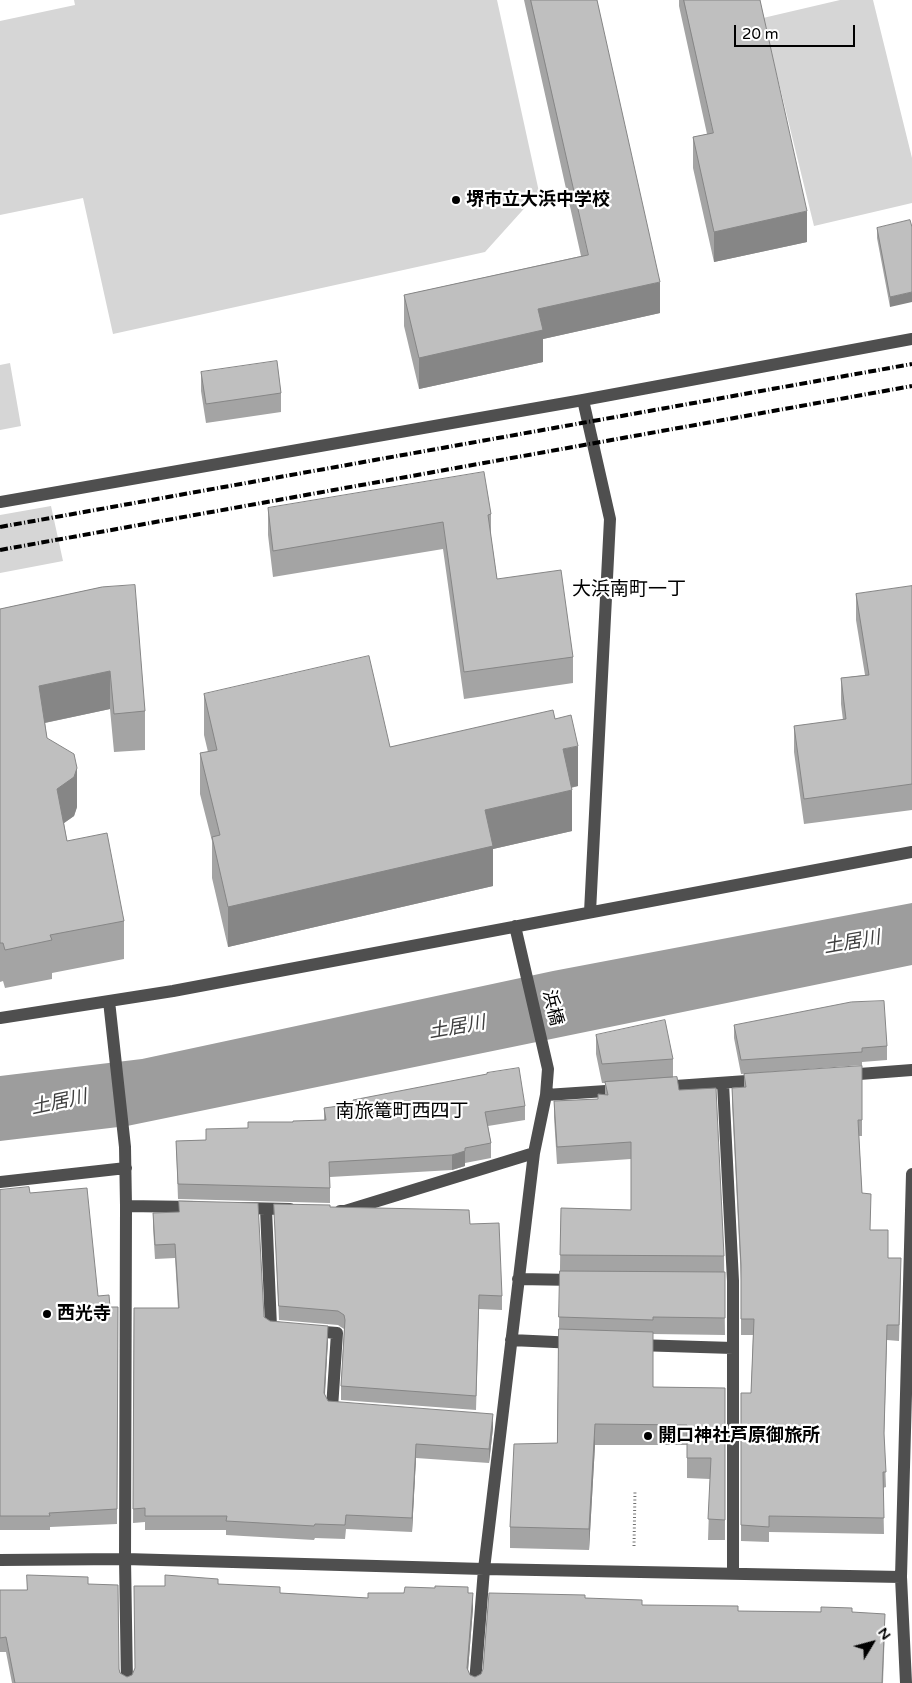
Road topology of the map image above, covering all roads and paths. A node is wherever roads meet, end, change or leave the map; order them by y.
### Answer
1 (912, 339) edge
2 (584, 400) junction
3 (0, 502) edge
4 (912, 852) edge
5 (590, 912) junction
6 (515, 926) junction
7 (109, 1001) junction
8 (0, 1018) edge
9 (912, 1070) edge
10 (832, 1076) edge
11 (772, 1080) edge
12 (723, 1083) junction
13 (546, 1095) junction
14 (534, 1153) junction
15 (126, 1168) junction
16 (912, 1174) edge
17 (0, 1182) edge
18 (126, 1206) junction
19 (210, 1208) edge
20 (229, 1208) edge
21 (266, 1209) junction
22 (306, 1210) edge
23 (325, 1210) edge
24 (518, 1279) junction
25 (587, 1280) edge
26 (511, 1340) junction
27 (588, 1343) edge
28 (627, 1344) edge
29 (733, 1348) junction
30 (909, 1366) edge
31 (351, 1409) edge
32 (635, 1490) dead end
33 (907, 1536) edge
34 (125, 1559) junction
35 (0, 1560) edge
36 (484, 1569) junction
37 (634, 1571) junction
38 (733, 1573) junction
39 (901, 1577) junction
40 (127, 1683) edge
41 (475, 1683) edge
42 (906, 1683) edge

1 - 2 street
2 - 3 street
2 - 5 street
4 - 5 street
5 - 6 street
6 - 7 street
6 - 13 street, 浜橋
7 - 8 street
7 - 15 street
9 - 10 street
11 - 12 street
12 - 13 street
12 - 29 street
13 - 14 street, 浜橋
14 - 23 street
14 - 24 street, 浜橋
15 - 17 street
15 - 18 street
16 - 30 street
18 - 19 street
18 - 34 street
20 - 21 street
21 - 22 street
21 - 31 street
24 - 25 street
24 - 26 street, 浜橋
26 - 27 street
26 - 36 street, 浜橋
28 - 29 street
29 - 38 street
30 - 33 street
32 - 37 path
33 - 39 street
34 - 35 street
34 - 36 street
34 - 40 street
36 - 37 street
36 - 41 street, 浜橋
37 - 38 street
38 - 39 street
39 - 42 street

